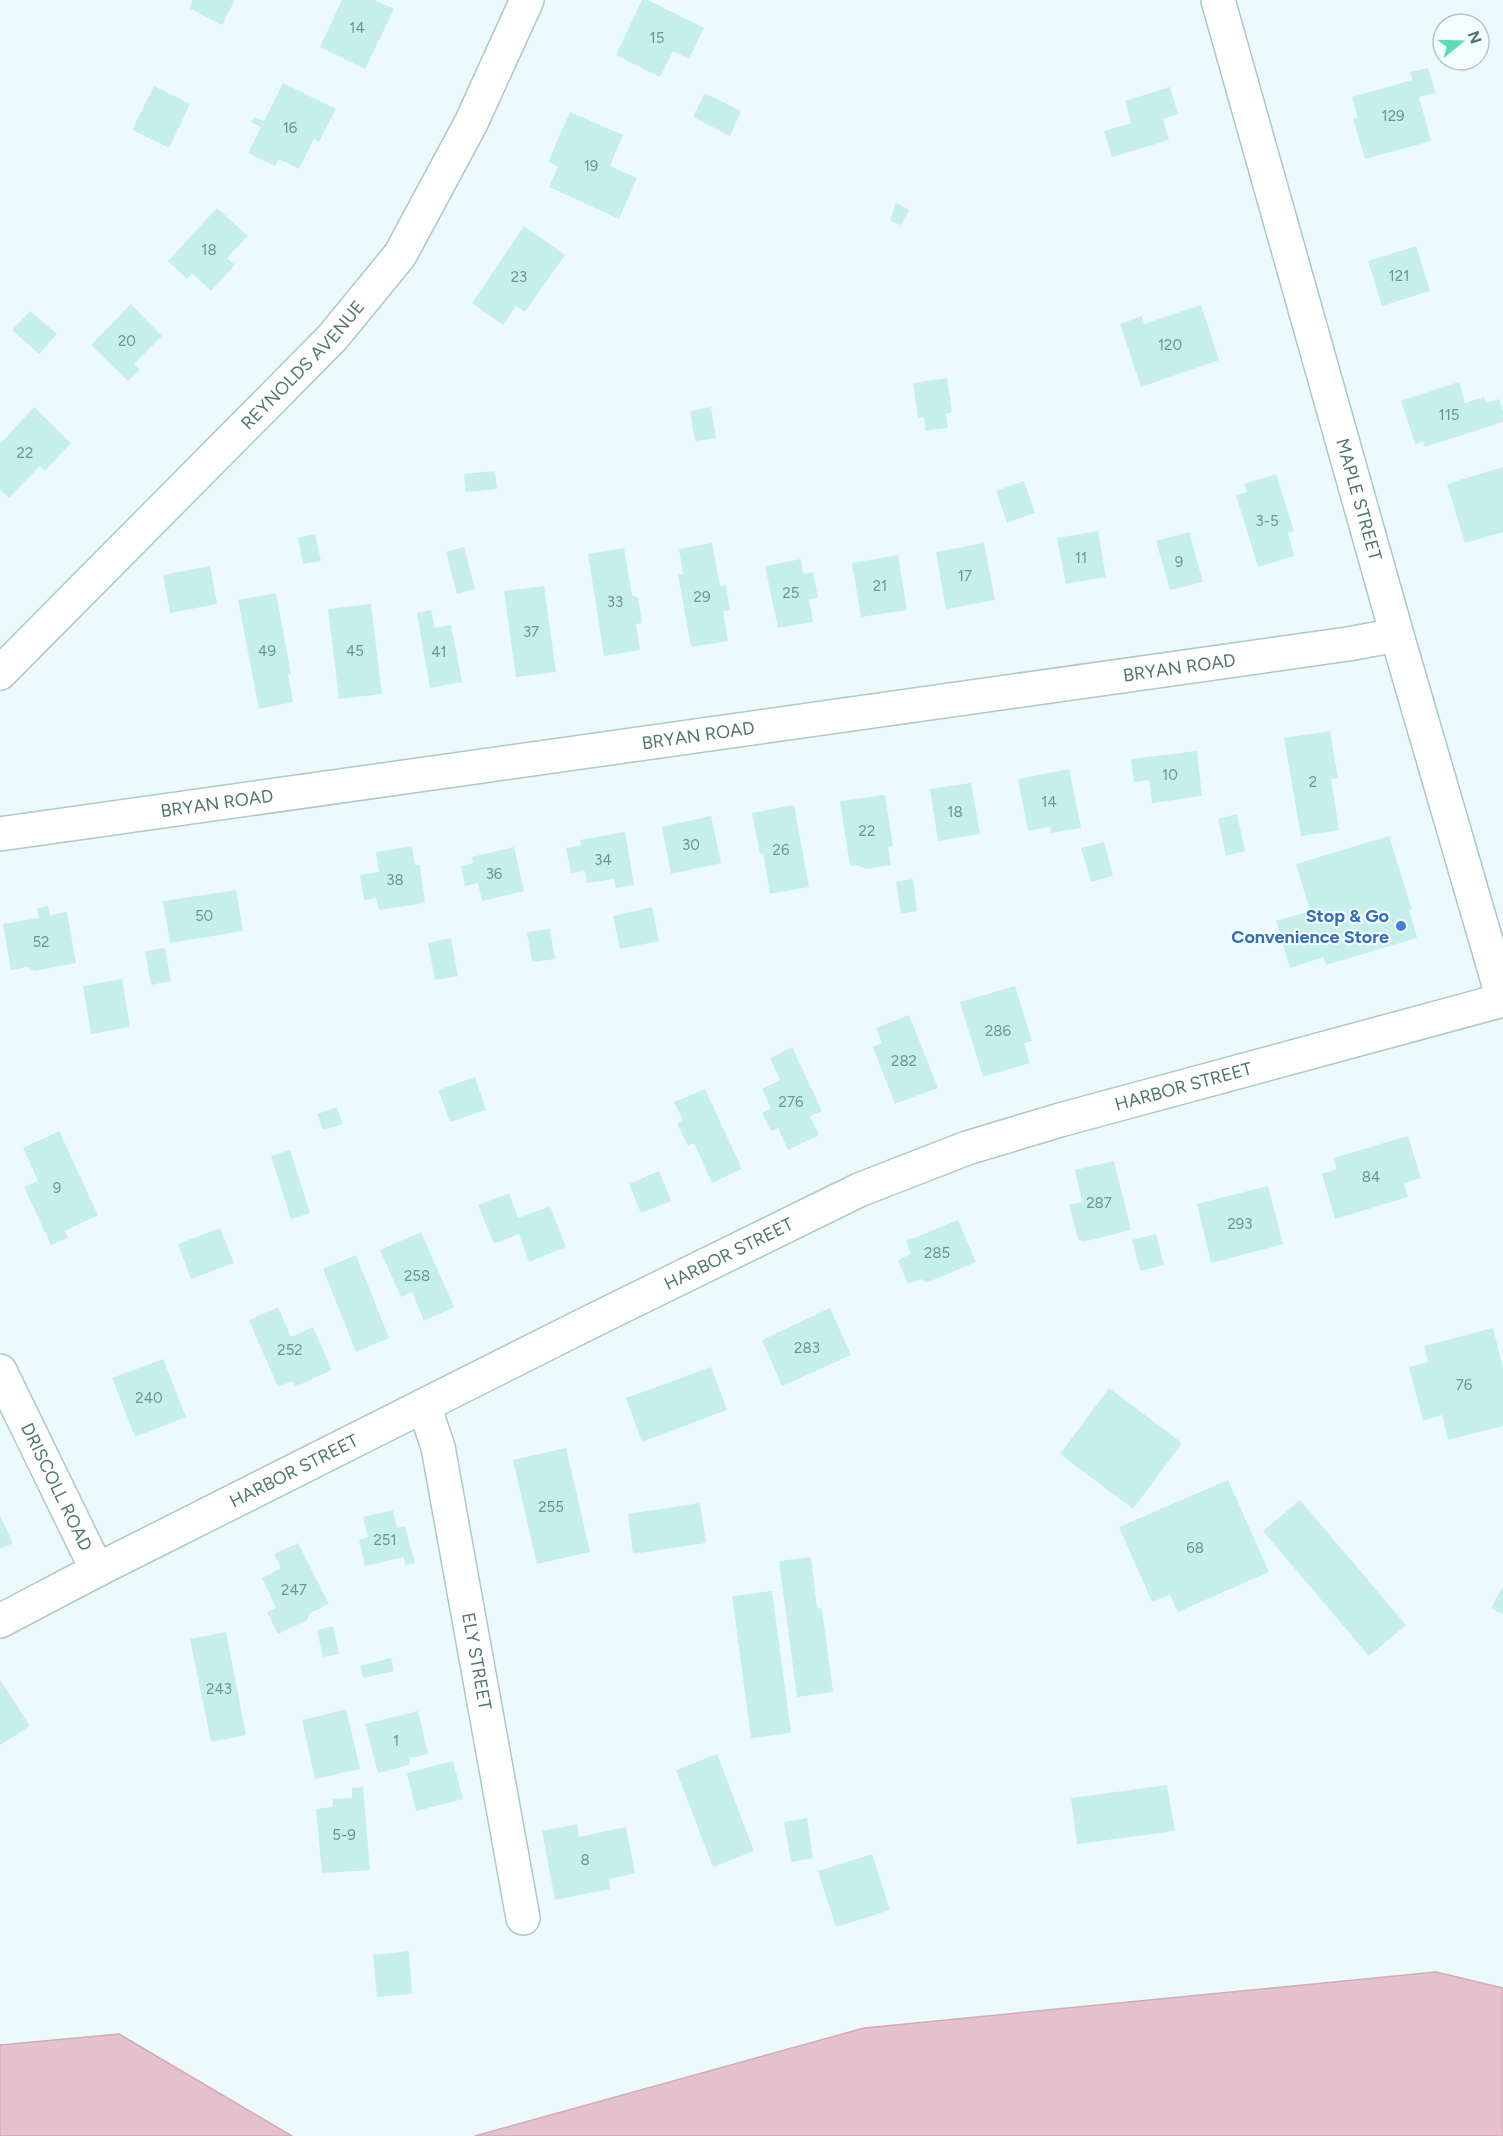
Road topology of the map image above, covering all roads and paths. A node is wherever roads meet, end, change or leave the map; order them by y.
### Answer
1 (527, 0) edge
2 (1218, 0) edge
3 (1397, 635) junction
4 (0, 673) edge
5 (0, 834) edge
6 (1503, 999) edge
7 (0, 1371) edge
8 (424, 1406) junction
9 (97, 1570) junction
10 (0, 1621) edge
11 (523, 1918) dead end

1 - 4 street, REYNOLDS AVENUE
2 - 3 street, MAPLE STREET
3 - 5 street, BRYAN ROAD
3 - 6 street, MAPLE STREET
6 - 8 street, HARBOR STREET
7 - 9 street, DRISCOLL ROAD
8 - 9 street, HARBOR STREET
8 - 11 street, ELY STREET
9 - 10 street, HARBOR STREET

